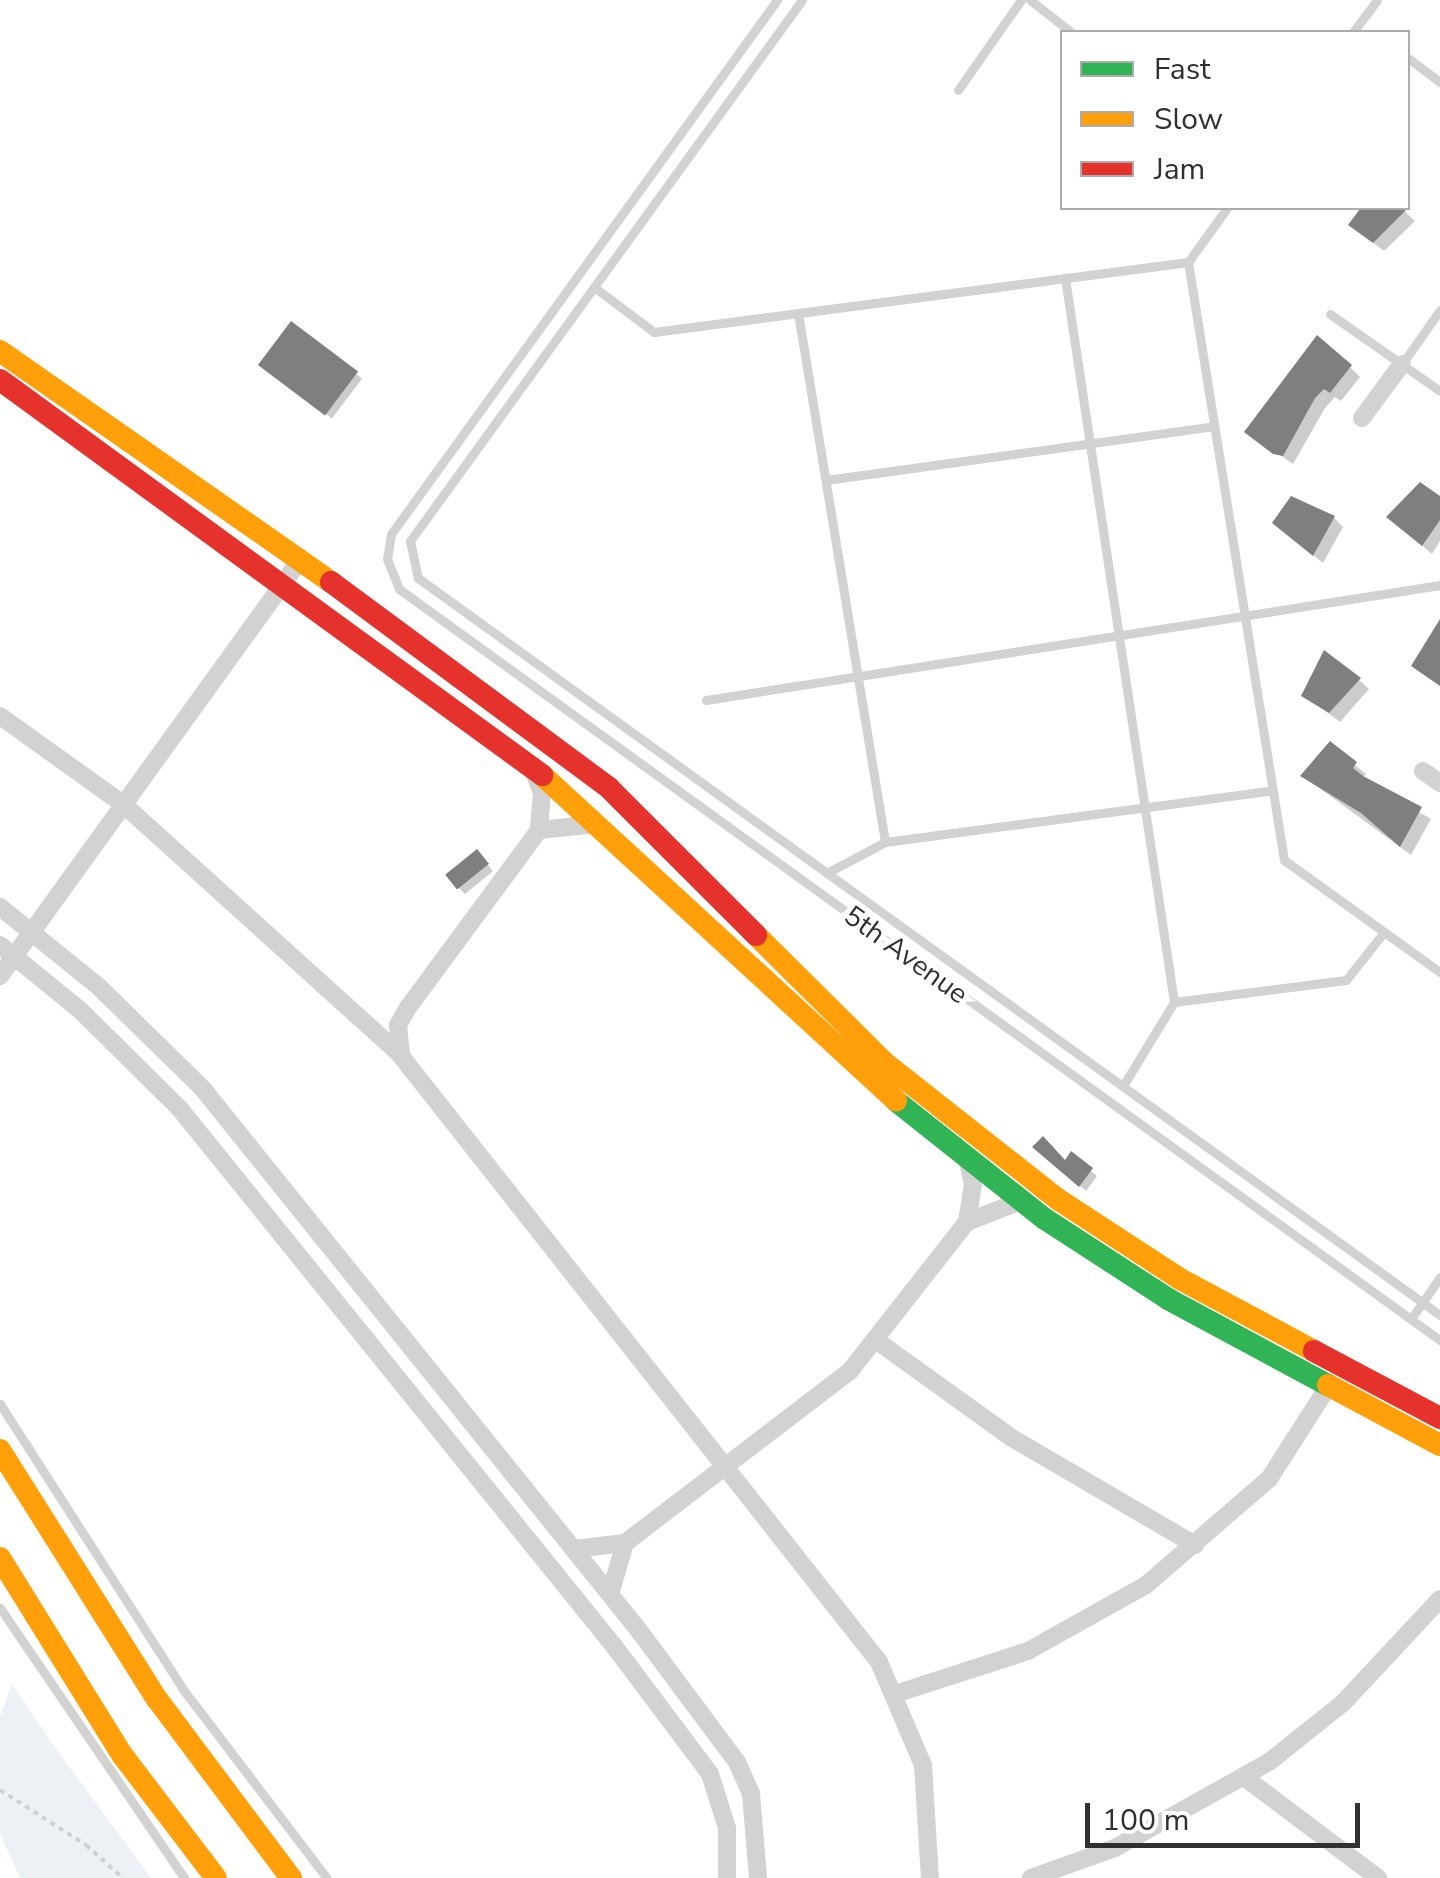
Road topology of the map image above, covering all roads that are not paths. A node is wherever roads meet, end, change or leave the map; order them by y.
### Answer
1 (778, 0) edge
2 (802, 0) edge
3 (1021, 0) edge
4 (1030, 0) edge
5 (1377, 0) edge
6 (1356, 28) edge
7 (1068, 30) edge
8 (1410, 60) edge
9 (1440, 82) edge
10 (958, 90) dead end
11 (1226, 210) edge
12 (1188, 262) junction
13 (1065, 278) junction
14 (594, 287) junction
15 (1440, 310) edge
16 (798, 313) junction
17 (1330, 314) dead end
18 (0, 352) edge
19 (1402, 364) junction
20 (0, 380) edge
21 (1440, 391) edge
22 (1362, 418) dead end
23 (1214, 426) junction
24 (1090, 443) junction
25 (826, 480) junction
26 (300, 560) junction
27 (1440, 585) edge
28 (282, 586) junction
29 (1245, 616) junction
30 (1118, 636) junction
31 (858, 676) junction
32 (706, 700) dead end
33 (0, 716) edge
34 (530, 766) junction
35 (1423, 771) dead end
36 (1440, 783) edge
37 (1273, 790) junction
38 (123, 804) junction
39 (1144, 808) junction
40 (598, 824) junction
41 (538, 830) junction
42 (885, 842) junction
43 (827, 873) junction
44 (0, 907) edge
45 (32, 932) junction
46 (1384, 932) junction
47 (7, 950) edge
48 (1440, 972) edge
49 (0, 976) edge
50 (1174, 1002) junction
51 (401, 1056) junction
52 (1123, 1086) junction
53 (968, 1161) junction
54 (1021, 1201) junction
55 (967, 1222) junction
56 (1440, 1277) edge
57 (1422, 1302) junction
58 (1440, 1315) edge
59 (1410, 1319) junction
60 (1440, 1340) edge
61 (877, 1341) junction
62 (1329, 1386) junction
63 (0, 1404) edge
64 (1440, 1418) edge
65 (1440, 1445) edge
66 (0, 1450) edge
67 (730, 1468) junction
68 (625, 1543) junction
69 (1195, 1546) junction
70 (574, 1549) junction
71 (0, 1558) edge
72 (7, 1580) edge
73 (610, 1594) junction
74 (1440, 1599) edge
75 (0, 1608) edge
76 (895, 1694) junction
77 (1244, 1778) junction
78 (184, 1878) edge
79 (216, 1878) edge
80 (291, 1878) edge
81 (327, 1878) edge
82 (727, 1878) edge
83 (758, 1878) edge
84 (930, 1878) edge
85 (1031, 1878) edge
86 (1378, 1878) edge

1 - 59 lane, 5th Avenue
2 - 14 lane
3 - 10 lane
4 - 7 lane
5 - 6 lane
8 - 9 lane
11 - 12 lane
12 - 13 lane
12 - 23 lane
13 - 16 lane
13 - 24 lane
14 - 16 lane
14 - 43 lane, 5th Avenue
15 - 19 lane
16 - 25 lane
17 - 19 lane
18 - 26 main road
19 - 21 lane
19 - 22 street
20 - 28 main road
23 - 24 lane
23 - 29 lane
24 - 25 lane
24 - 30 lane
25 - 31 lane
26 - 28 street
26 - 64 main road
27 - 29 lane
28 - 34 main road
28 - 38 street
29 - 30 lane
29 - 37 lane
30 - 31 lane
30 - 39 lane
31 - 32 lane
31 - 42 lane
33 - 38 street
34 - 40 main road
34 - 41 street
35 - 36 street
37 - 39 lane
37 - 46 lane
38 - 45 street
38 - 51 street
39 - 42 lane
39 - 50 lane
40 - 41 street
40 - 53 main road
41 - 51 street
42 - 43 lane
43 - 52 lane, 5th Avenue
44 - 45 street
45 - 47 street
45 - 70 street
46 - 48 lane
46 - 50 lane
47 - 49 street
47 - 82 street
50 - 52 lane
51 - 67 street
52 - 57 lane, 5th Avenue
53 - 54 main road
53 - 55 street
54 - 55 street
54 - 62 main road
55 - 61 street
56 - 57 lane
57 - 58 lane, 5th Avenue
57 - 59 lane
59 - 60 lane, 5th Avenue
61 - 67 street
61 - 69 street
62 - 65 main road
62 - 69 street
63 - 81 lane
66 - 80 main road
67 - 68 street
67 - 76 street
68 - 70 street
68 - 73 street
69 - 76 street
70 - 73 street
71 - 72 main road
72 - 79 main road
73 - 83 street
74 - 77 street
75 - 78 lane
76 - 84 street
77 - 85 street
77 - 86 street

